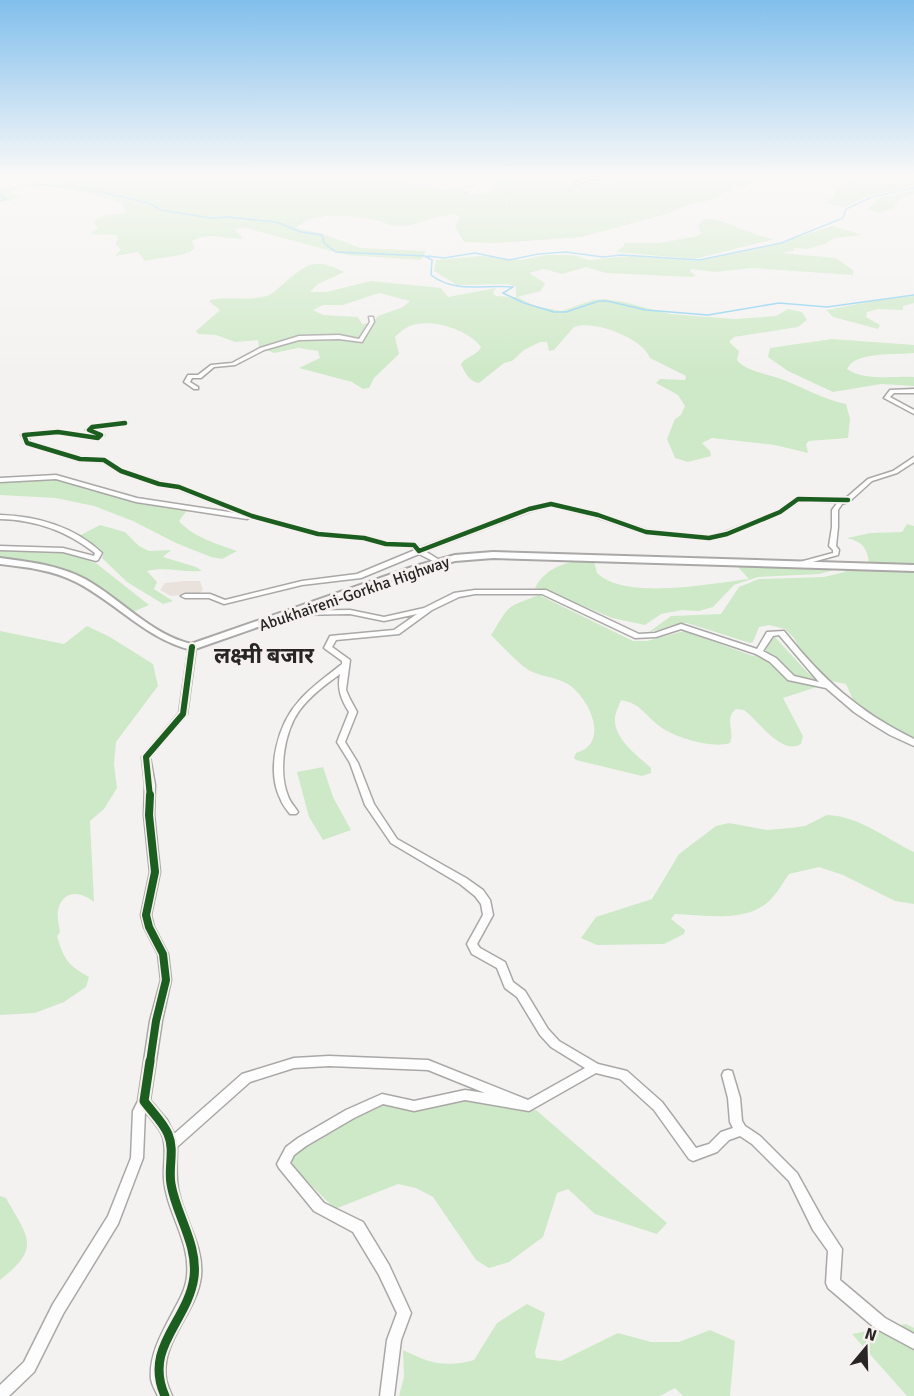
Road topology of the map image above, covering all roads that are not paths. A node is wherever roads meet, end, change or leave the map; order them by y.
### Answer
1 (371, 318) dead end
2 (196, 388) dead end
3 (914, 391) edge
4 (914, 412) edge
5 (125, 423) dead end
6 (914, 459) edge
7 (0, 480) edge
8 (848, 500) junction
9 (0, 517) edge
10 (259, 518) junction
11 (0, 549) edge
12 (419, 551) junction
13 (0, 561) edge
14 (439, 562) junction
15 (793, 565) junction
16 (914, 568) edge
17 (185, 596) dead end
18 (429, 608) junction
19 (293, 613) junction
20 (192, 647) junction
21 (759, 652) junction
22 (346, 665) junction
23 (828, 686) junction
24 (914, 743) edge
25 (293, 812) dead end
26 (595, 1068) junction
27 (728, 1074) dead end
28 (144, 1101) junction
29 (529, 1106) junction
30 (741, 1130) junction
31 (170, 1146) junction
32 (914, 1342) edge
33 (0, 1395) edge
34 (165, 1396) edge
35 (387, 1396) edge

1 - 2 street
3 - 4 street
5 - 10 street
6 - 8 street
7 - 10 street
8 - 12 street
8 - 15 street
9 - 11 street
10 - 12 street
12 - 14 street
12 - 17 street
13 - 20 main road
14 - 15 main road, Abukhaireni-Gorkha Highway
14 - 19 main road, Abukhaireni-Gorkha Highway
15 - 16 main road, Abukhaireni-Gorkha Highway
18 - 19 street
18 - 21 street
18 - 22 street
19 - 20 main road, Abukhaireni-Gorkha Highway
20 - 28 street
21 - 23 street
21 - 23 street
22 - 25 street
22 - 26 street
23 - 24 street
26 - 29 street
26 - 30 street
27 - 30 street
28 - 31 street
28 - 33 street
29 - 31 street
29 - 35 street
30 - 32 street
31 - 34 street

